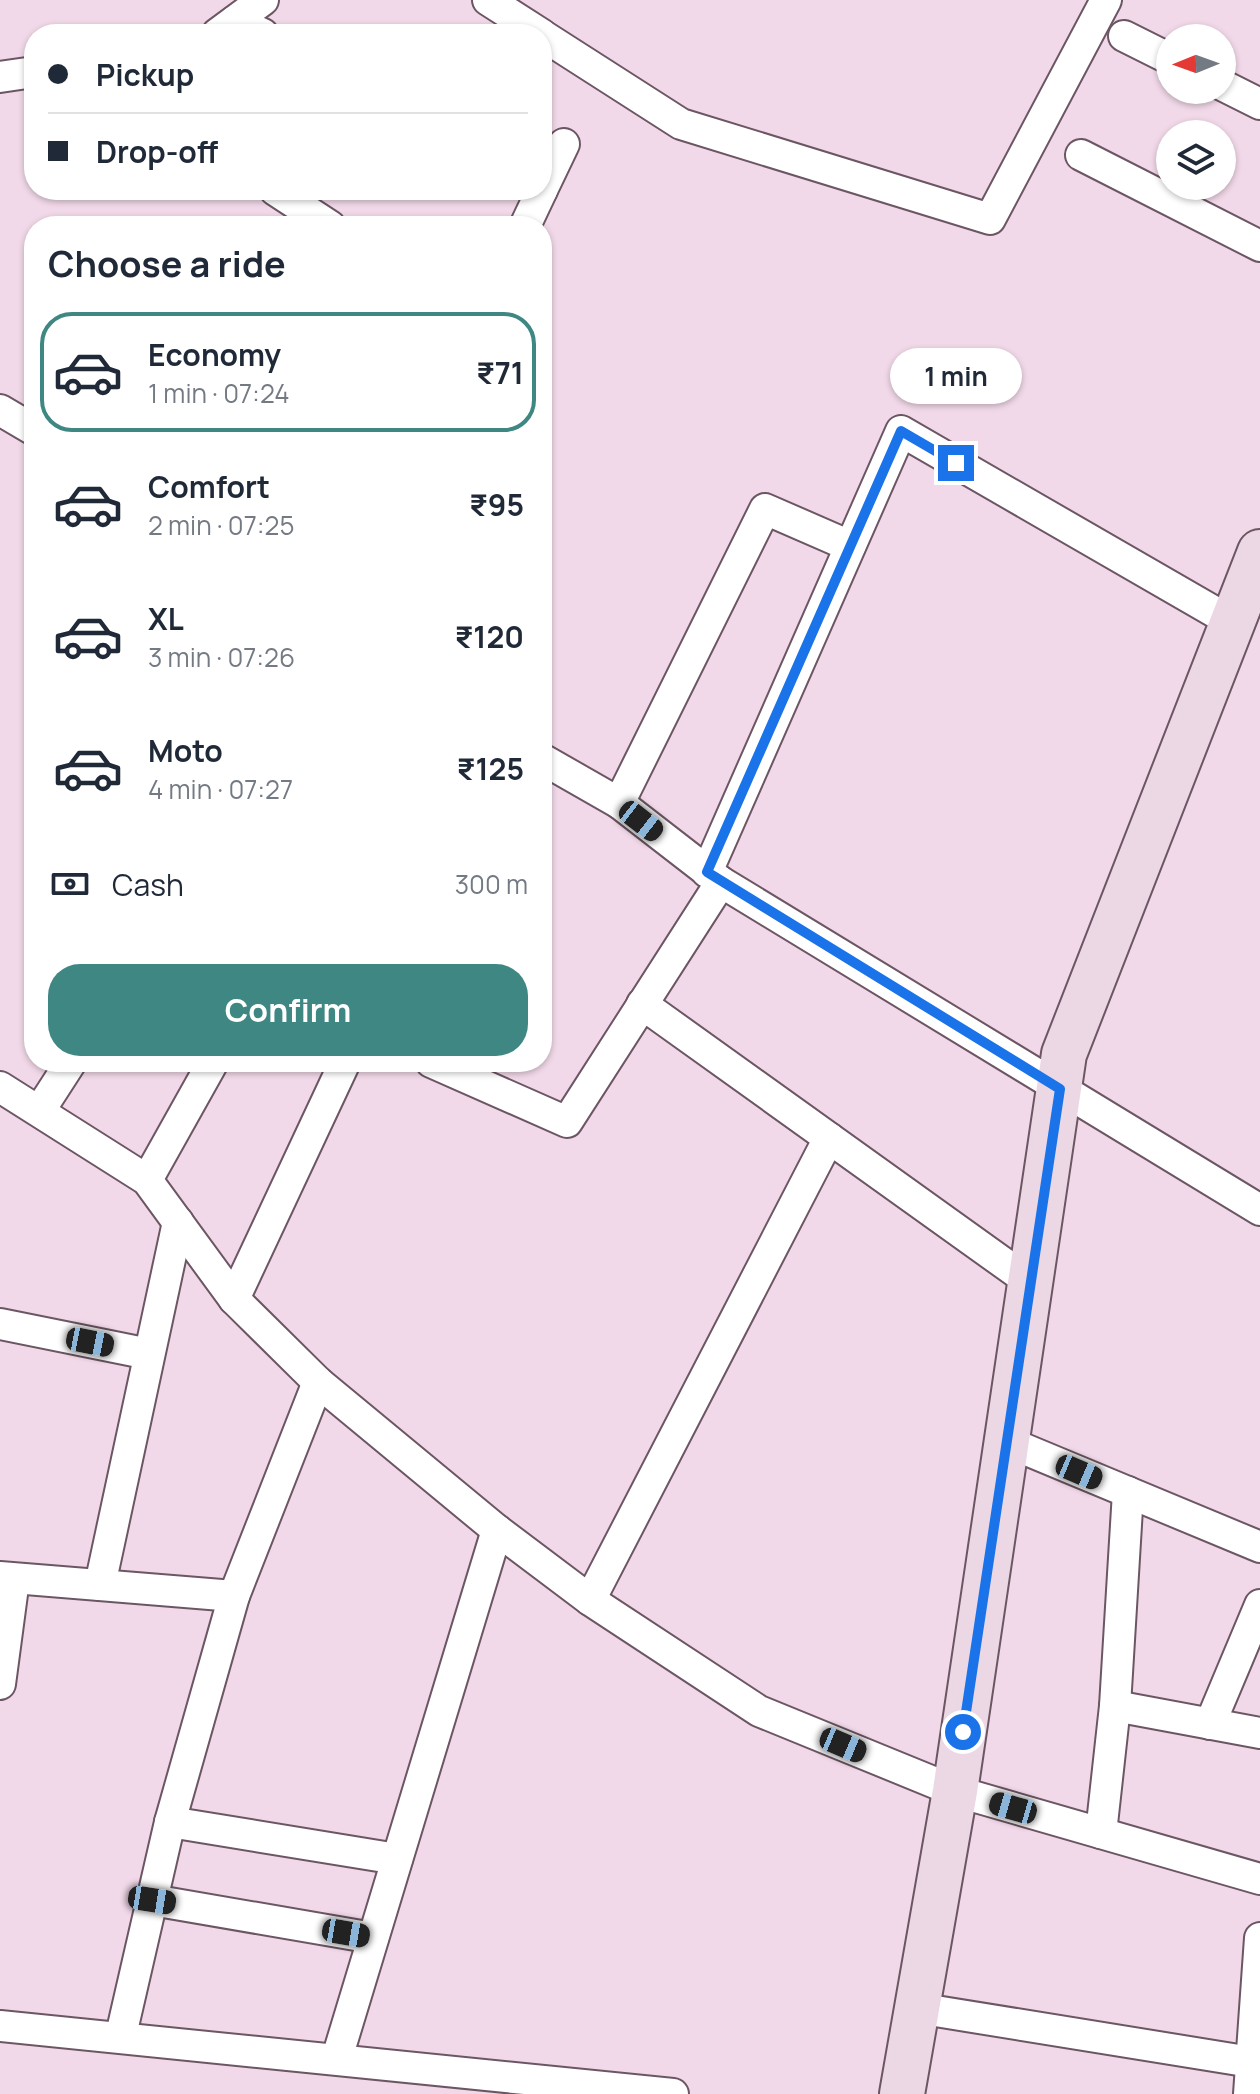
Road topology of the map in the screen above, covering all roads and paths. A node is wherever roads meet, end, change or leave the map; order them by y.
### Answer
1 (263, 0) edge
2 (488, 0) edge
3 (1106, 0) edge
4 (231, 24) edge
5 (525, 24) edge
6 (1124, 36) dead end
7 (552, 41) edge
8 (1156, 52) edge
9 (24, 73) edge
10 (0, 77) edge
11 (1236, 92) edge
12 (1260, 104) edge
13 (1081, 155) dead end
14 (290, 200) edge
15 (315, 216) edge
16 (1260, 246) edge
17 (0, 410) edge
18 (24, 424) edge
19 (850, 546) junction
20 (1260, 552) edge
21 (1232, 622) junction
22 (552, 765) edge
23 (619, 803) junction
24 (714, 877) junction
25 (642, 1004) junction
26 (65, 1072) edge
27 (207, 1072) edge
28 (340, 1072) edge
29 (454, 1072) edge
30 (1060, 1089) junction
31 (1, 1096) edge
32 (40, 1110) junction
33 (829, 1138) junction
34 (147, 1180) junction
35 (1260, 1210) edge
36 (178, 1222) junction
37 (1030, 1282) junction
38 (234, 1299) junction
39 (0, 1324) edge
40 (149, 1354) junction
41 (318, 1382) junction
42 (1005, 1441) junction
43 (1128, 1492) junction
44 (497, 1530) junction
45 (1260, 1547) edge
46 (7, 1578) edge
47 (100, 1585) junction
48 (234, 1596) junction
49 (590, 1600) junction
50 (1260, 1605) edge
51 (0, 1684) edge
52 (1115, 1706) junction
53 (1210, 1724) junction
54 (1260, 1733) edge
55 (955, 1791) junction
56 (170, 1822) junction
57 (1101, 1833) junction
58 (397, 1859) junction
59 (1260, 1879) edge
60 (152, 1900) junction
61 (373, 1938) junction
62 (1260, 1938) edge
63 (917, 2008) junction
64 (0, 2026) edge
65 (121, 2035) junction
66 (337, 2058) junction
67 (1251, 2062) junction
68 (673, 2094) edge
69 (902, 2094) edge
70 (1249, 2094) edge

1 - 4 street
2 - 5 street
3 - 7 street
6 - 8 street
9 - 10 street
11 - 12 street
13 - 16 street
14 - 15 street
17 - 18 street
19 - 21 street
19 - 23 street
19 - 24 street
20 - 21 street
21 - 30 street
22 - 23 street
23 - 24 street
24 - 25 street
24 - 30 street
25 - 29 street
25 - 33 street
26 - 32 street
27 - 34 street
28 - 38 street
30 - 35 street
30 - 37 street
31 - 32 street
32 - 34 street
33 - 37 street
33 - 49 street
34 - 36 street
36 - 38 street
36 - 40 street
37 - 42 street
38 - 41 street
39 - 40 street
40 - 47 street
41 - 44 street
41 - 48 street
42 - 43 street
42 - 55 street
43 - 45 street
43 - 52 street
44 - 49 street
44 - 58 street
46 - 47 street
46 - 51 street
47 - 48 street
48 - 56 street
49 - 55 street
50 - 53 street
52 - 53 street
52 - 57 street
53 - 54 street
55 - 57 street
55 - 63 street
56 - 58 street
56 - 60 street
57 - 59 street
58 - 61 street
60 - 61 street
60 - 65 street
61 - 66 street
62 - 67 street
63 - 67 street
63 - 69 street
64 - 65 street
65 - 66 street
66 - 68 street
67 - 70 street

